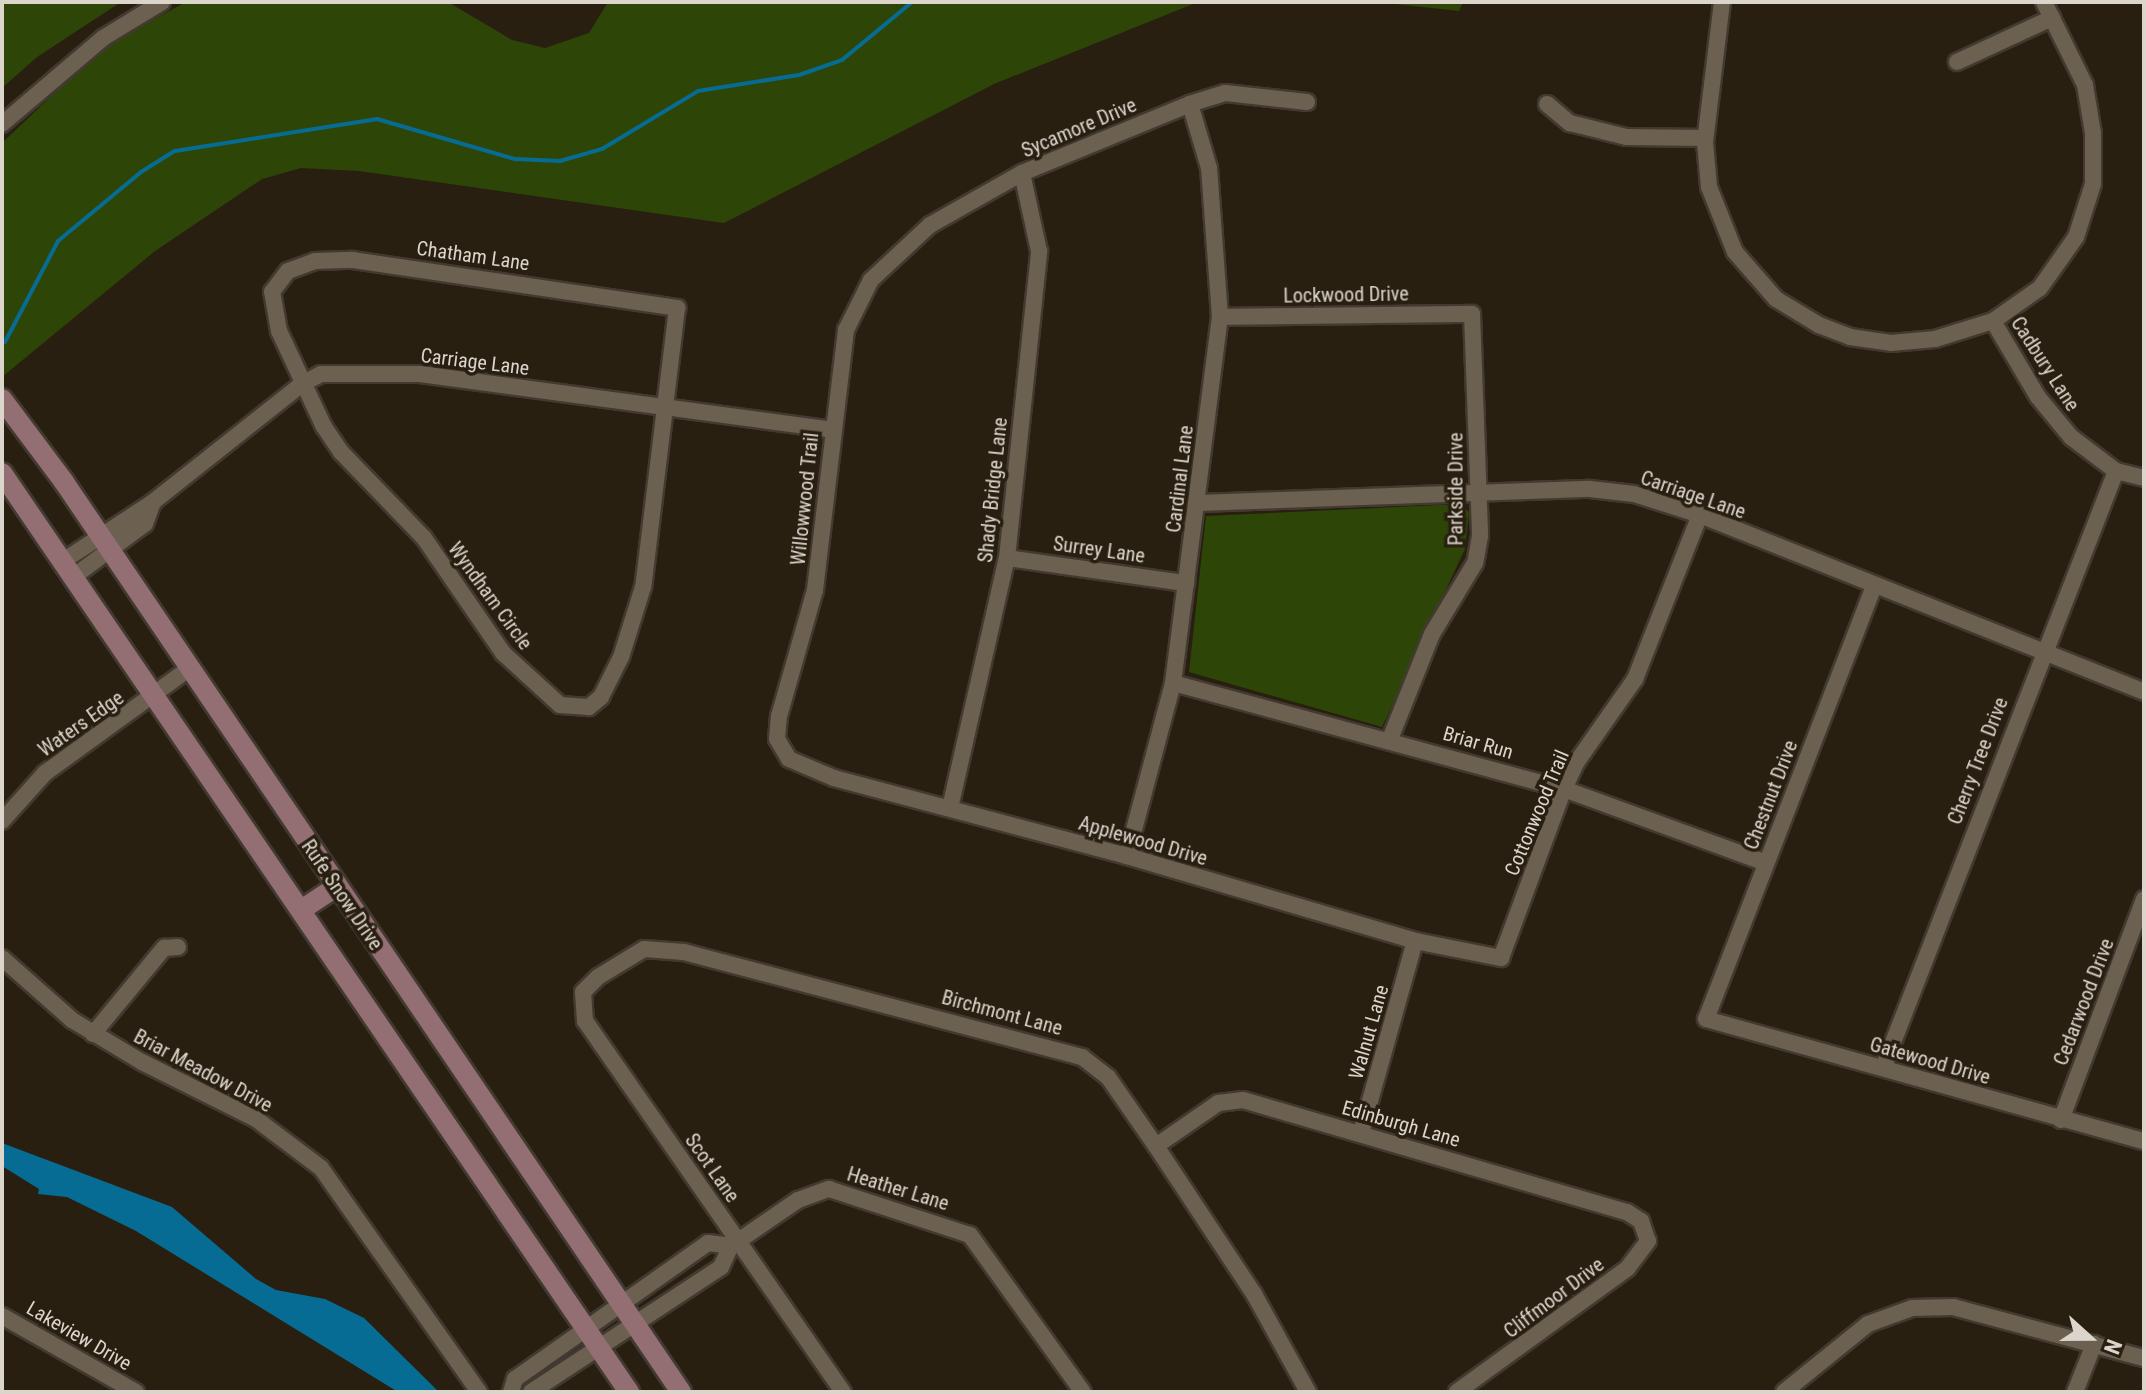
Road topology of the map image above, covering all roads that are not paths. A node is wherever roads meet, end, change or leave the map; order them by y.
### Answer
1 (162, 2) edge
2 (1722, 2) edge
3 (2044, 2) edge
4 (2052, 18) junction
5 (1957, 62) dead end
6 (1307, 102) dead end
7 (1190, 104) junction
8 (1547, 104) dead end
9 (2, 124) edge
10 (1705, 138) junction
11 (1022, 173) junction
12 (887, 261) joint
13 (1472, 314) joint
14 (1220, 317) junction
15 (1993, 321) junction
16 (302, 384) junction
17 (2, 399) edge
18 (665, 407) junction
19 (832, 430) junction
20 (2116, 471) junction
21 (2, 473) edge
22 (2144, 478) edge
23 (1478, 494) junction
24 (153, 502) junction
25 (1199, 503) junction
26 (1700, 515) junction
27 (99, 535) junction
28 (110, 553) junction
29 (1007, 558) junction
30 (68, 569) junction
31 (1186, 583) junction
32 (1874, 586) junction
33 (2042, 651) junction
34 (190, 668) junction
35 (1173, 683) junction
36 (2144, 692) edge
37 (153, 698) junction
38 (1390, 739) junction
39 (782, 748) joint
40 (1564, 789) junction
41 (950, 808) junction
42 (2, 821) edge
43 (1127, 856) junction
44 (1766, 863) junction
45 (336, 887) junction
46 (2144, 899) edge
47 (301, 910) junction
48 (1415, 941) junction
49 (178, 947) dead end
50 (2, 958) edge
51 (1501, 958) joint
52 (580, 999) joint
53 (1706, 1019) joint
54 (93, 1034) junction
55 (1883, 1068) junction
56 (2061, 1120) junction
57 (1361, 1133) junction
58 (2144, 1141) edge
59 (1156, 1146) junction
60 (1641, 1221) joint
61 (735, 1243) junction
62 (621, 1306) junction
63 (2, 1316) edge
64 (635, 1326) junction
65 (592, 1339) junction
66 (2094, 1344) junction
67 (2144, 1358) edge
68 (136, 1392) edge
69 (479, 1392) edge
70 (511, 1392) edge
71 (531, 1392) edge
72 (629, 1392) edge
73 (681, 1392) edge
74 (843, 1392) edge
75 (1083, 1392) edge
76 (1308, 1392) edge
77 (1457, 1392) edge
78 (1784, 1392) edge
79 (2075, 1392) edge

1 - 9 street
2 - 10 street
3 - 4 street
4 - 5 street
4 - 15 street
6 - 7 street, Sycamore Drive
7 - 11 street, Sycamore Drive
7 - 14 street, Cardinal Lane
8 - 10 street
10 - 15 street
11 - 12 street, Sycamore Drive
11 - 29 street, Shady Bridge Lane
12 - 19 street, Willowwood Trail
13 - 14 street, Lockwood Drive
13 - 23 street, Parkside Drive
14 - 25 street, Cardinal Lane
15 - 20 street, Cadbury Lane
16 - 18 street, Carriage Lane
16 - 18 street, Chatham Lane
16 - 18 street, Wyndham Circle
16 - 24 street, Carriage Lane
17 - 27 main road, Rufe Snow Drive
18 - 19 street, Carriage Lane
19 - 39 street, Willowwood Trail
20 - 22 street, Cadbury Lane
20 - 33 street, Cherry Tree Drive
21 - 30 main road
23 - 25 street, Carriage Lane
23 - 26 street, Carriage Lane
23 - 38 street, Parkside Drive
24 - 27 street, Carriage Lane
24 - 28 street, Carriage Lane
25 - 31 street, Cardinal Lane
26 - 32 street, Carriage Lane
26 - 40 street, Cottonwood Trail
27 - 28 main road, Rufe Snow Drive
27 - 30 street, Carriage Lane
28 - 30 street, Carriage Lane
28 - 34 main road, Rufe Snow Drive
29 - 31 street, Surrey Lane
29 - 41 street, Shady Bridge Lane
30 - 37 main road
31 - 35 street, Cardinal Lane
32 - 33 street, Carriage Lane
32 - 44 street, Chestnut Drive
33 - 36 street, Carriage Lane
33 - 55 street, Cherry Tree Drive
34 - 37 street, Waters Edge
34 - 45 main road, Rufe Snow Drive
35 - 38 street, Briar Run
35 - 43 street, Cardinal Lane
37 - 42 street, Waters Edge
37 - 47 main road
38 - 40 street, Briar Run
39 - 41 street, Applewood Drive
40 - 44 street, Briar Run
40 - 51 street, Cottonwood Trail
41 - 43 street, Applewood Drive
43 - 48 street, Applewood Drive
44 - 53 street, Chestnut Drive
45 - 47 main road
45 - 62 main road, Rufe Snow Drive
46 - 56 street, Cedarwood Drive
47 - 65 main road
48 - 51 street, Applewood Drive
48 - 57 street, Walnut Lane
49 - 54 street
50 - 54 street, Briar Meadow Drive
52 - 59 street, Birchmont Lane
52 - 61 street, Scot Lane
53 - 55 street, Gatewood Drive
54 - 69 street, Briar Meadow Drive
55 - 56 street, Gatewood Drive
56 - 58 street, Gatewood Drive
57 - 59 street, Edinburgh Lane
57 - 60 street, Edinburgh Lane
59 - 76 street, Birchmont Lane
60 - 77 street, Cliffmoor Drive
61 - 62 street, Heather Lane
61 - 64 street, Heather Lane
61 - 74 street, Scot Lane
61 - 75 street, Heather Lane
62 - 64 main road, Rufe Snow Drive
62 - 65 street, Heather Lane
63 - 68 street, Lakeview Drive
64 - 65 street, Heather Lane
64 - 73 main road, Rufe Snow Drive
65 - 70 street, Heather Lane
65 - 71 street, Heather Lane
65 - 72 main road
66 - 67 street
66 - 78 street
66 - 79 street

